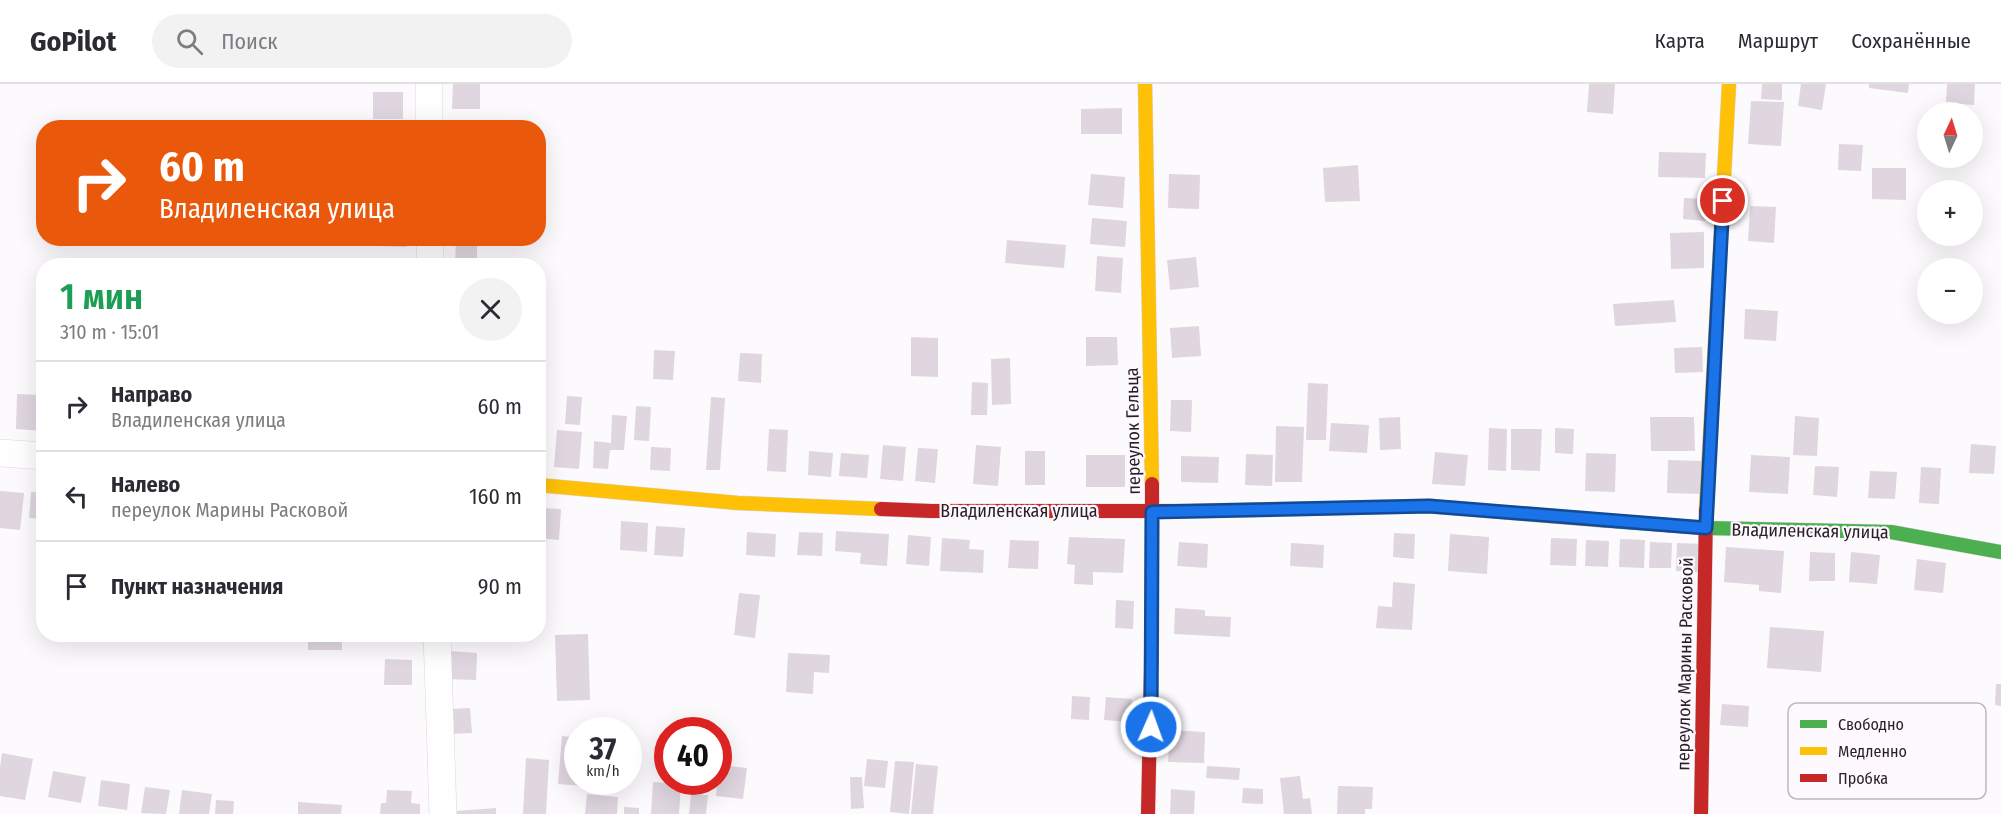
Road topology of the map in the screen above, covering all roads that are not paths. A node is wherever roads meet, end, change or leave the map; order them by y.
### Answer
1 (429, 84) edge
2 (1145, 84) edge
3 (1729, 84) edge
4 (429, 120) edge
5 (0, 453) edge
6 (36, 455) edge
7 (546, 486) edge
8 (1152, 512) junction
9 (1706, 528) junction
10 (2001, 552) edge
11 (437, 642) edge
12 (443, 814) edge
13 (1148, 814) edge
14 (1701, 814) edge

1 - 4 street
2 - 8 street, переулок Гельца
3 - 9 street, переулок Марины Расковой
5 - 6 street
7 - 8 street, Владиленская улица
8 - 9 street, Владиленская улица
8 - 13 street, переулок Гельца
9 - 10 street, Владиленская улица
9 - 14 street, переулок Марины Расковой
11 - 12 street

